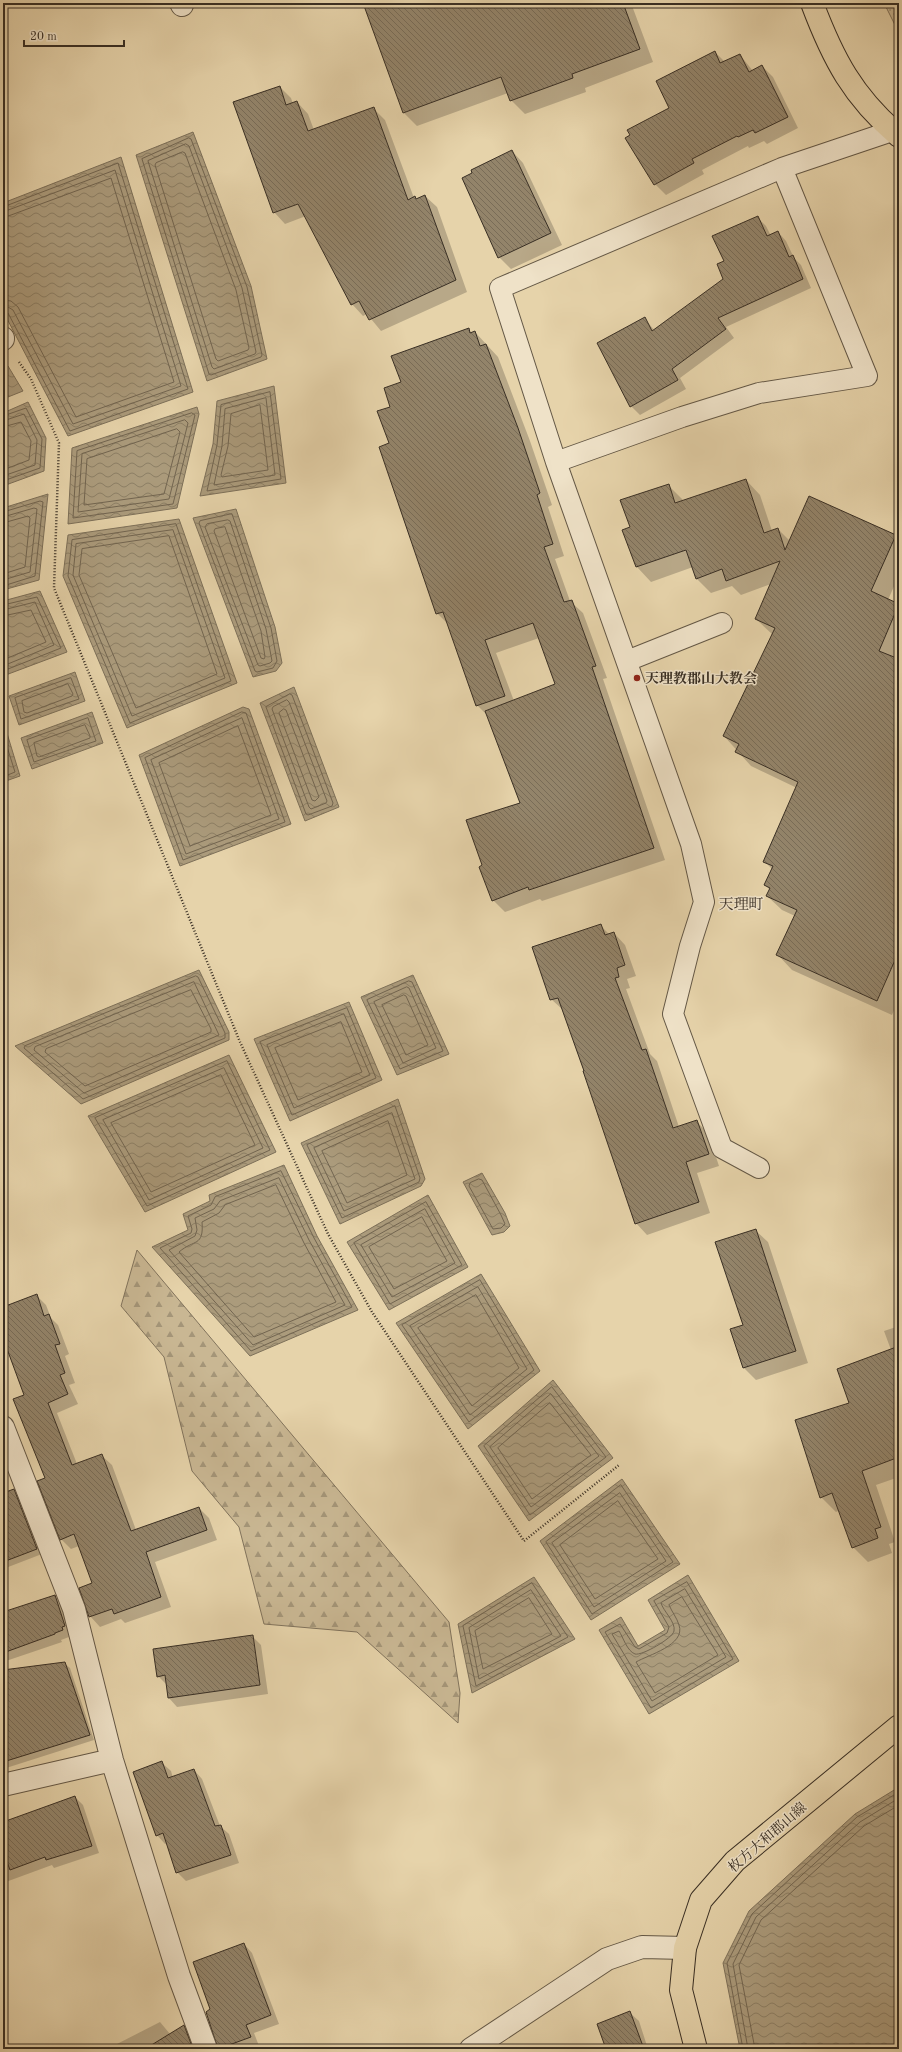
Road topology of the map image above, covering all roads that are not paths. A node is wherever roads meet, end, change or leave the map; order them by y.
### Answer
1 (812, 3) edge
2 (896, 134) edge
3 (782, 168) junction
4 (556, 462) junction
5 (722, 623) dead end
6 (627, 661) junction
7 (759, 1168) dead end
8 (3, 1427) edge
9 (899, 1726) edge
10 (112, 1760) junction
11 (3, 1785) edge
12 (685, 1948) junction
13 (206, 2049) edge
14 (471, 2049) edge
15 (696, 2049) edge

1 - 2 main road
2 - 3 lane
3 - 4 lane
3 - 4 lane
4 - 6 lane
5 - 6 lane
6 - 7 lane
8 - 10 street
9 - 12 main road, 枚方大和郡山線
10 - 11 street
10 - 13 street
12 - 14 street
12 - 15 main road, 枚方大和郡山線

